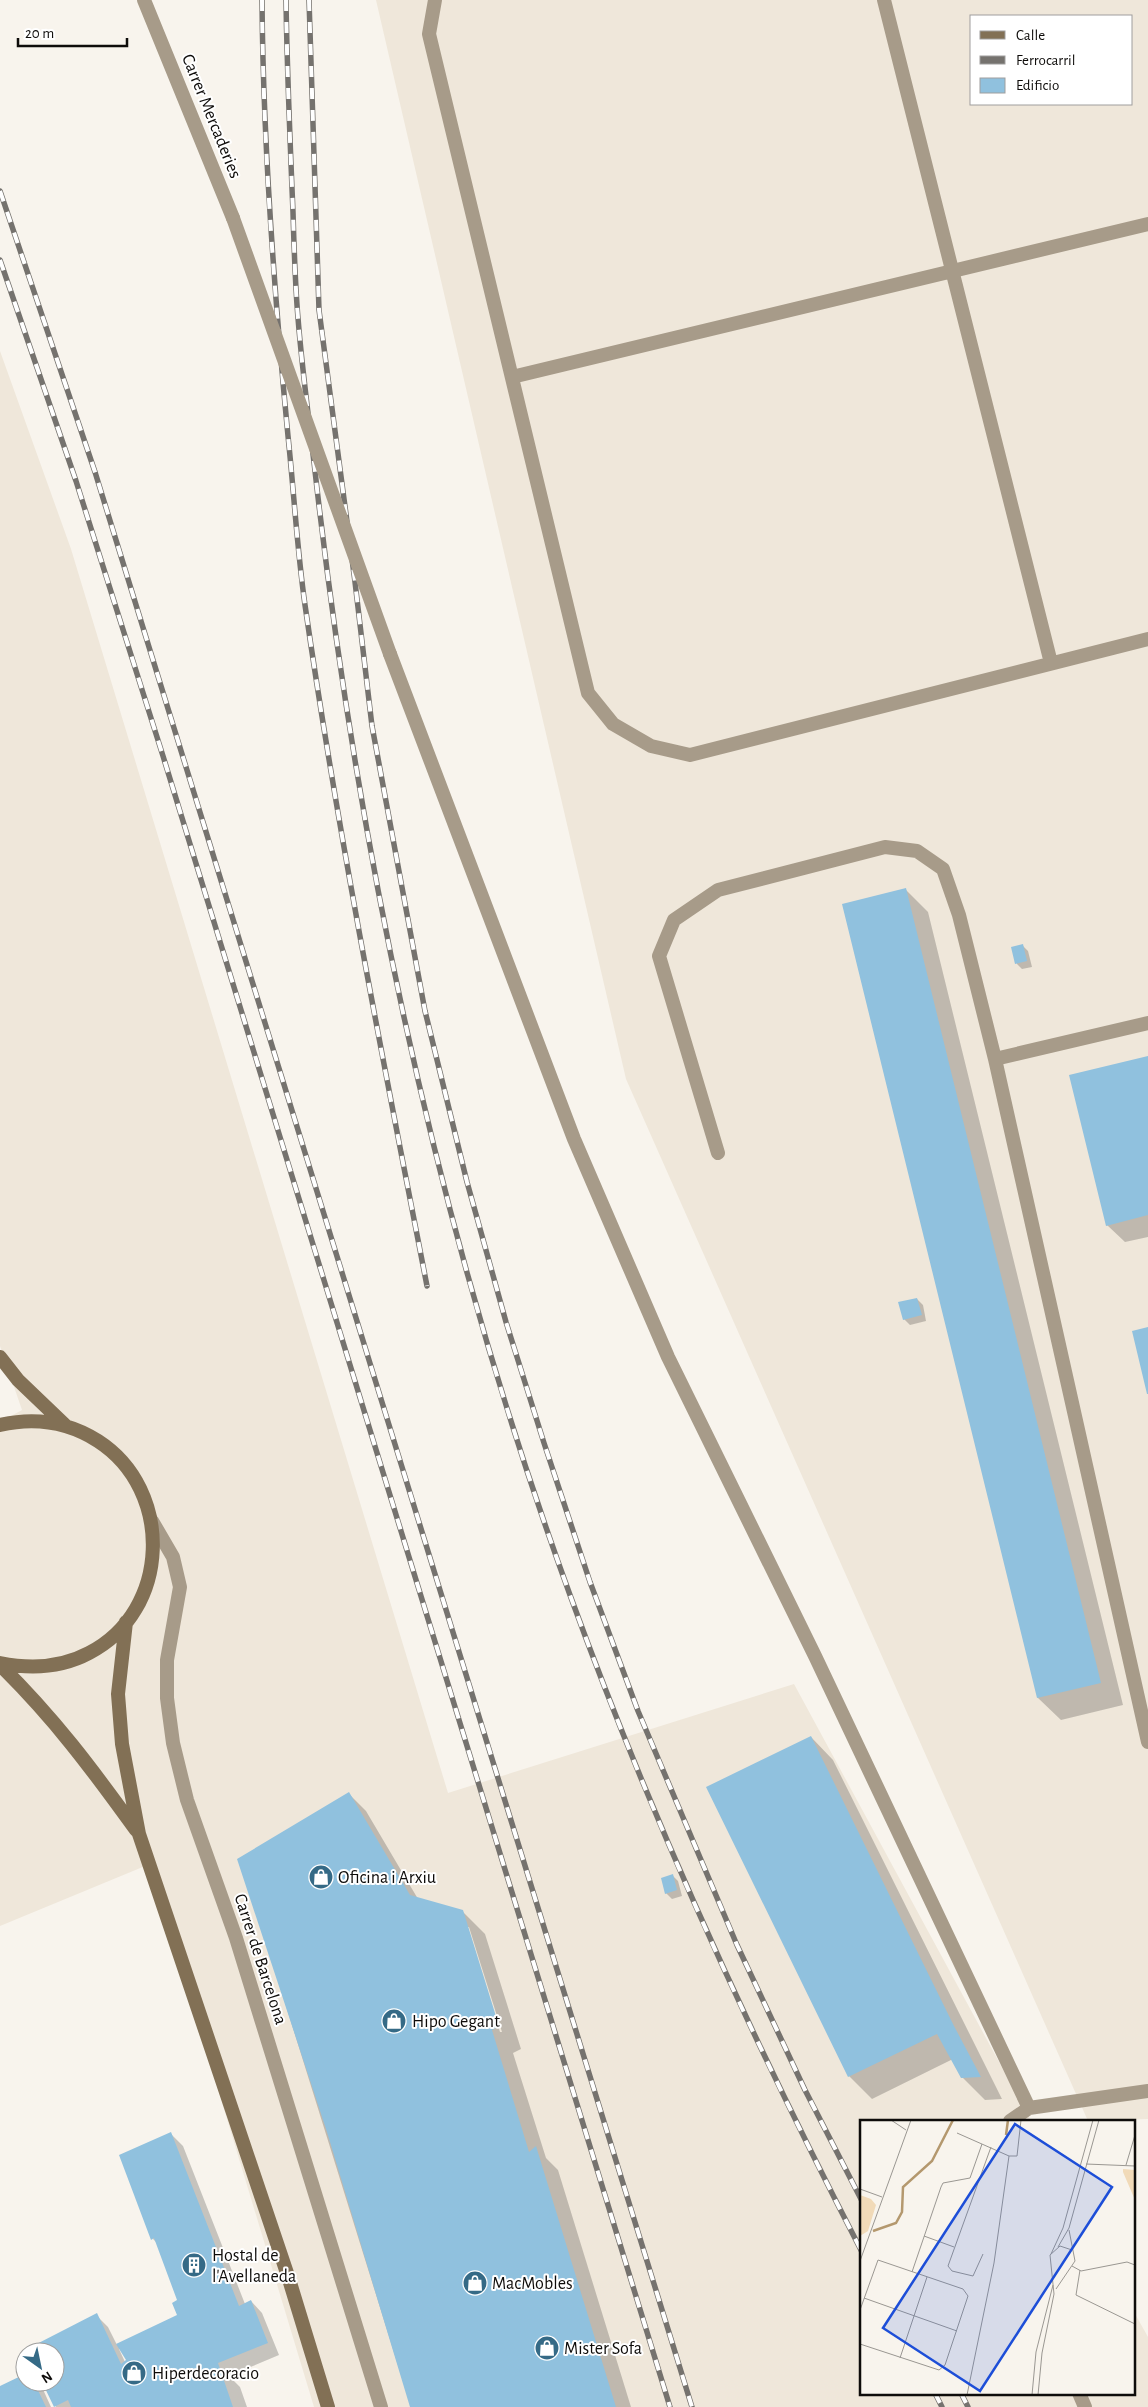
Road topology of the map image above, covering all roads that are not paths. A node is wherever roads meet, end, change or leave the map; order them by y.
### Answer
1 (144, 0) edge
2 (435, 0) edge
3 (884, 0) edge
4 (1148, 224) edge
5 (952, 271) junction
6 (512, 377) junction
7 (1148, 639) edge
8 (1052, 663) junction
9 (1148, 1023) edge
10 (996, 1060) junction
11 (718, 1153) dead end
12 (0, 1357) edge
13 (0, 1425) edge
14 (66, 1425) junction
15 (152, 1521) junction
16 (126, 1622) junction
17 (0, 1664) edge
18 (1148, 1742) edge
19 (138, 1834) junction
20 (1148, 2092) edge
21 (1030, 2108) junction
22 (1012, 2120) edge
23 (1079, 2394) edge
24 (328, 2407) edge
25 (381, 2407) edge
26 (1085, 2407) edge

1 - 21 street, Carrer Mercaderies, bridge
2 - 6 street
3 - 5 street
4 - 5 street
5 - 6 street
5 - 8 street
6 - 8 street
7 - 8 street
9 - 10 street
10 - 11 street
10 - 18 street
12 - 14 main road
13 - 14 main road
14 - 15 main road
15 - 16 main road
15 - 25 street, Carrer de Barcelona
16 - 17 main road
16 - 19 main road
17 - 19 main road
19 - 24 main road
20 - 21 street
21 - 22 street
23 - 26 street

